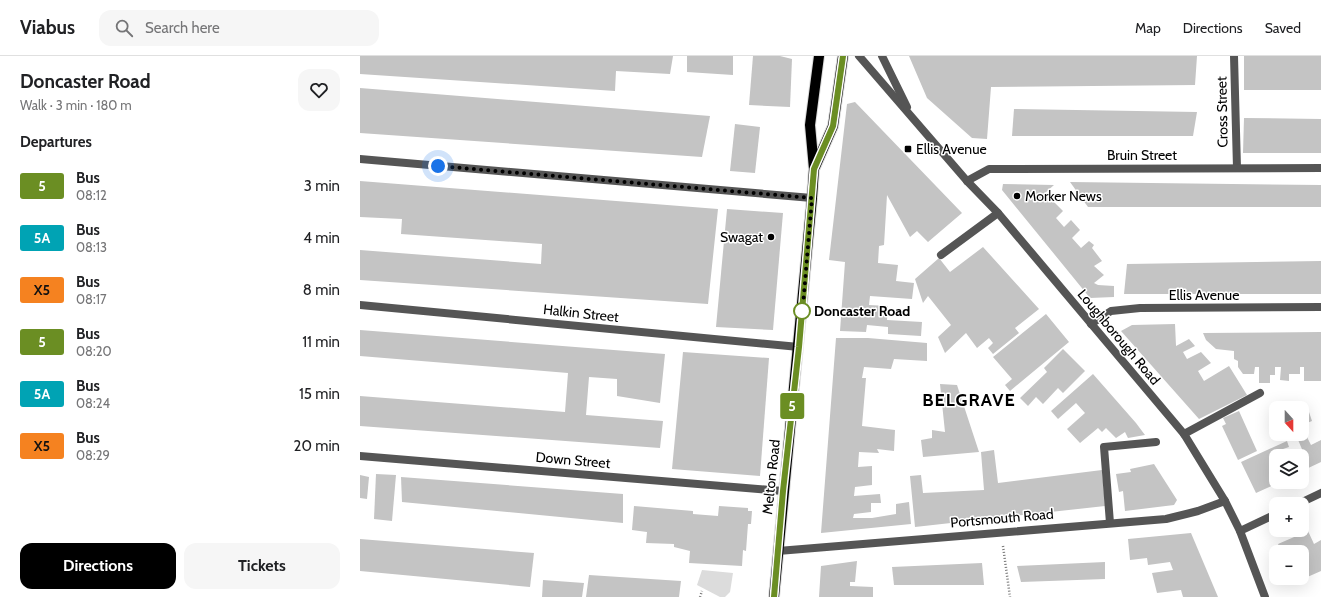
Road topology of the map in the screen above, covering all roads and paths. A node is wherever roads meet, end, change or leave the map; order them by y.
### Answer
1 (819, 56) edge
2 (843, 56) edge
3 (859, 56) edge
4 (882, 56) edge
5 (1234, 56) edge
6 (913, 119) junction
7 (360, 159) edge
8 (1237, 168) junction
9 (1321, 168) edge
10 (814, 169) junction
11 (967, 181) junction
12 (812, 198) junction
13 (998, 214) junction
14 (941, 256) dead end
15 (360, 305) edge
16 (1321, 307) edge
17 (1091, 324) junction
18 (799, 347) junction
19 (1260, 393) dead end
20 (1184, 434) junction
21 (1156, 442) dead end
22 (360, 456) edge
23 (783, 491) junction
24 (1321, 493) edge
25 (1309, 499) edge
26 (1225, 501) junction
27 (1269, 517) edge
28 (1110, 523) junction
29 (1002, 531) junction
30 (1240, 531) junction
31 (778, 551) junction
32 (702, 591) dead end
33 (700, 597) edge
34 (774, 597) edge
35 (1010, 597) edge
36 (1265, 597) edge

1 - 10 main road, Melton Road
2 - 10 main road, Melton Road
3 - 6 street, Loughborough Road
4 - 6 street, Loughborough Road
5 - 8 street, Cross Street
6 - 11 street, Loughborough Road
7 - 12 street
8 - 9 street, Bruin Street
8 - 11 street, Bruin Street
10 - 12 main road, Melton Road
11 - 13 street, Loughborough Road
12 - 18 main road, Melton Road
13 - 14 street
13 - 17 street, Loughborough Road
15 - 18 street, Halkin Street
16 - 17 street, Ellis Avenue
17 - 20 street, Loughborough Road
18 - 23 main road, Melton Road
19 - 20 street
20 - 26 street, Loughborough Road
21 - 28 street
22 - 23 street, Down Street
23 - 31 main road, Melton Road
24 - 25 street
26 - 28 street, Portsmouth Road
26 - 30 street, Loughborough Road
27 - 30 street
28 - 29 street, Portsmouth Road
29 - 31 street, Portsmouth Road
29 - 35 path
30 - 36 street, Loughborough Road
31 - 34 main road, Melton Road
32 - 33 path

